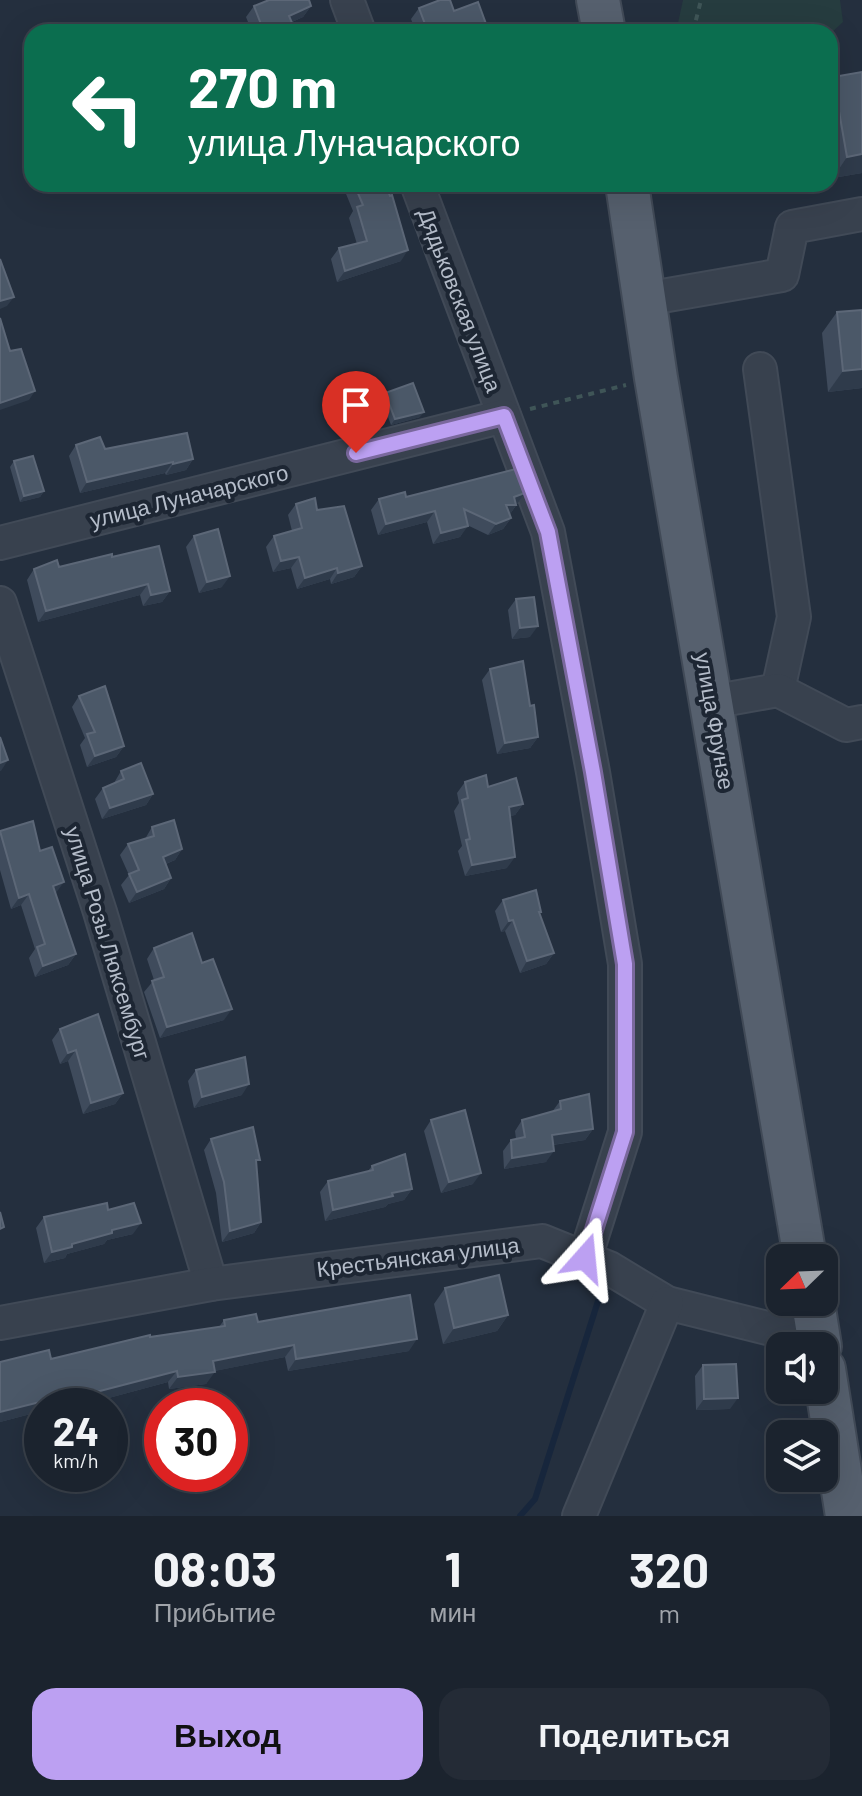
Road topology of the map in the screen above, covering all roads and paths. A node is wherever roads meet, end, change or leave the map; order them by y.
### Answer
1 (347, 0) edge
2 (701, 0) edge
3 (356, 24) edge
4 (695, 24) edge
5 (420, 192) edge
6 (628, 192) edge
7 (862, 214) edge
8 (645, 299) junction
9 (760, 369) dead end
10 (656, 378) junction
11 (504, 416) junction
12 (0, 543) edge
13 (0, 603) edge
14 (778, 690) junction
15 (711, 702) junction
16 (862, 722) edge
17 (803, 1244) edge
18 (585, 1258) junction
19 (211, 1284) junction
20 (667, 1303) junction
21 (0, 1323) edge
22 (783, 1332) edge
23 (829, 1404) edge
24 (579, 1516) edge
25 (847, 1516) edge

1 - 3 street
2 - 4 path
5 - 11 street, Дядьковская улица
6 - 8 main road, улица Фрунзе
7 - 8 street
8 - 10 main road, улица Фрунзе
9 - 14 street
10 - 11 path
10 - 15 main road, улица Фрунзе
11 - 12 street, улица Луначарского
11 - 18 street, Дядьковская улица
13 - 19 street, улица Розы Люксембург
14 - 15 street
14 - 16 street
15 - 17 main road, улица Фрунзе
18 - 19 street, Крестьянская улица
18 - 20 street, Крестьянская улица
19 - 21 street, Крестьянская улица
20 - 22 street, Крестьянская улица
20 - 24 street
23 - 25 main road

